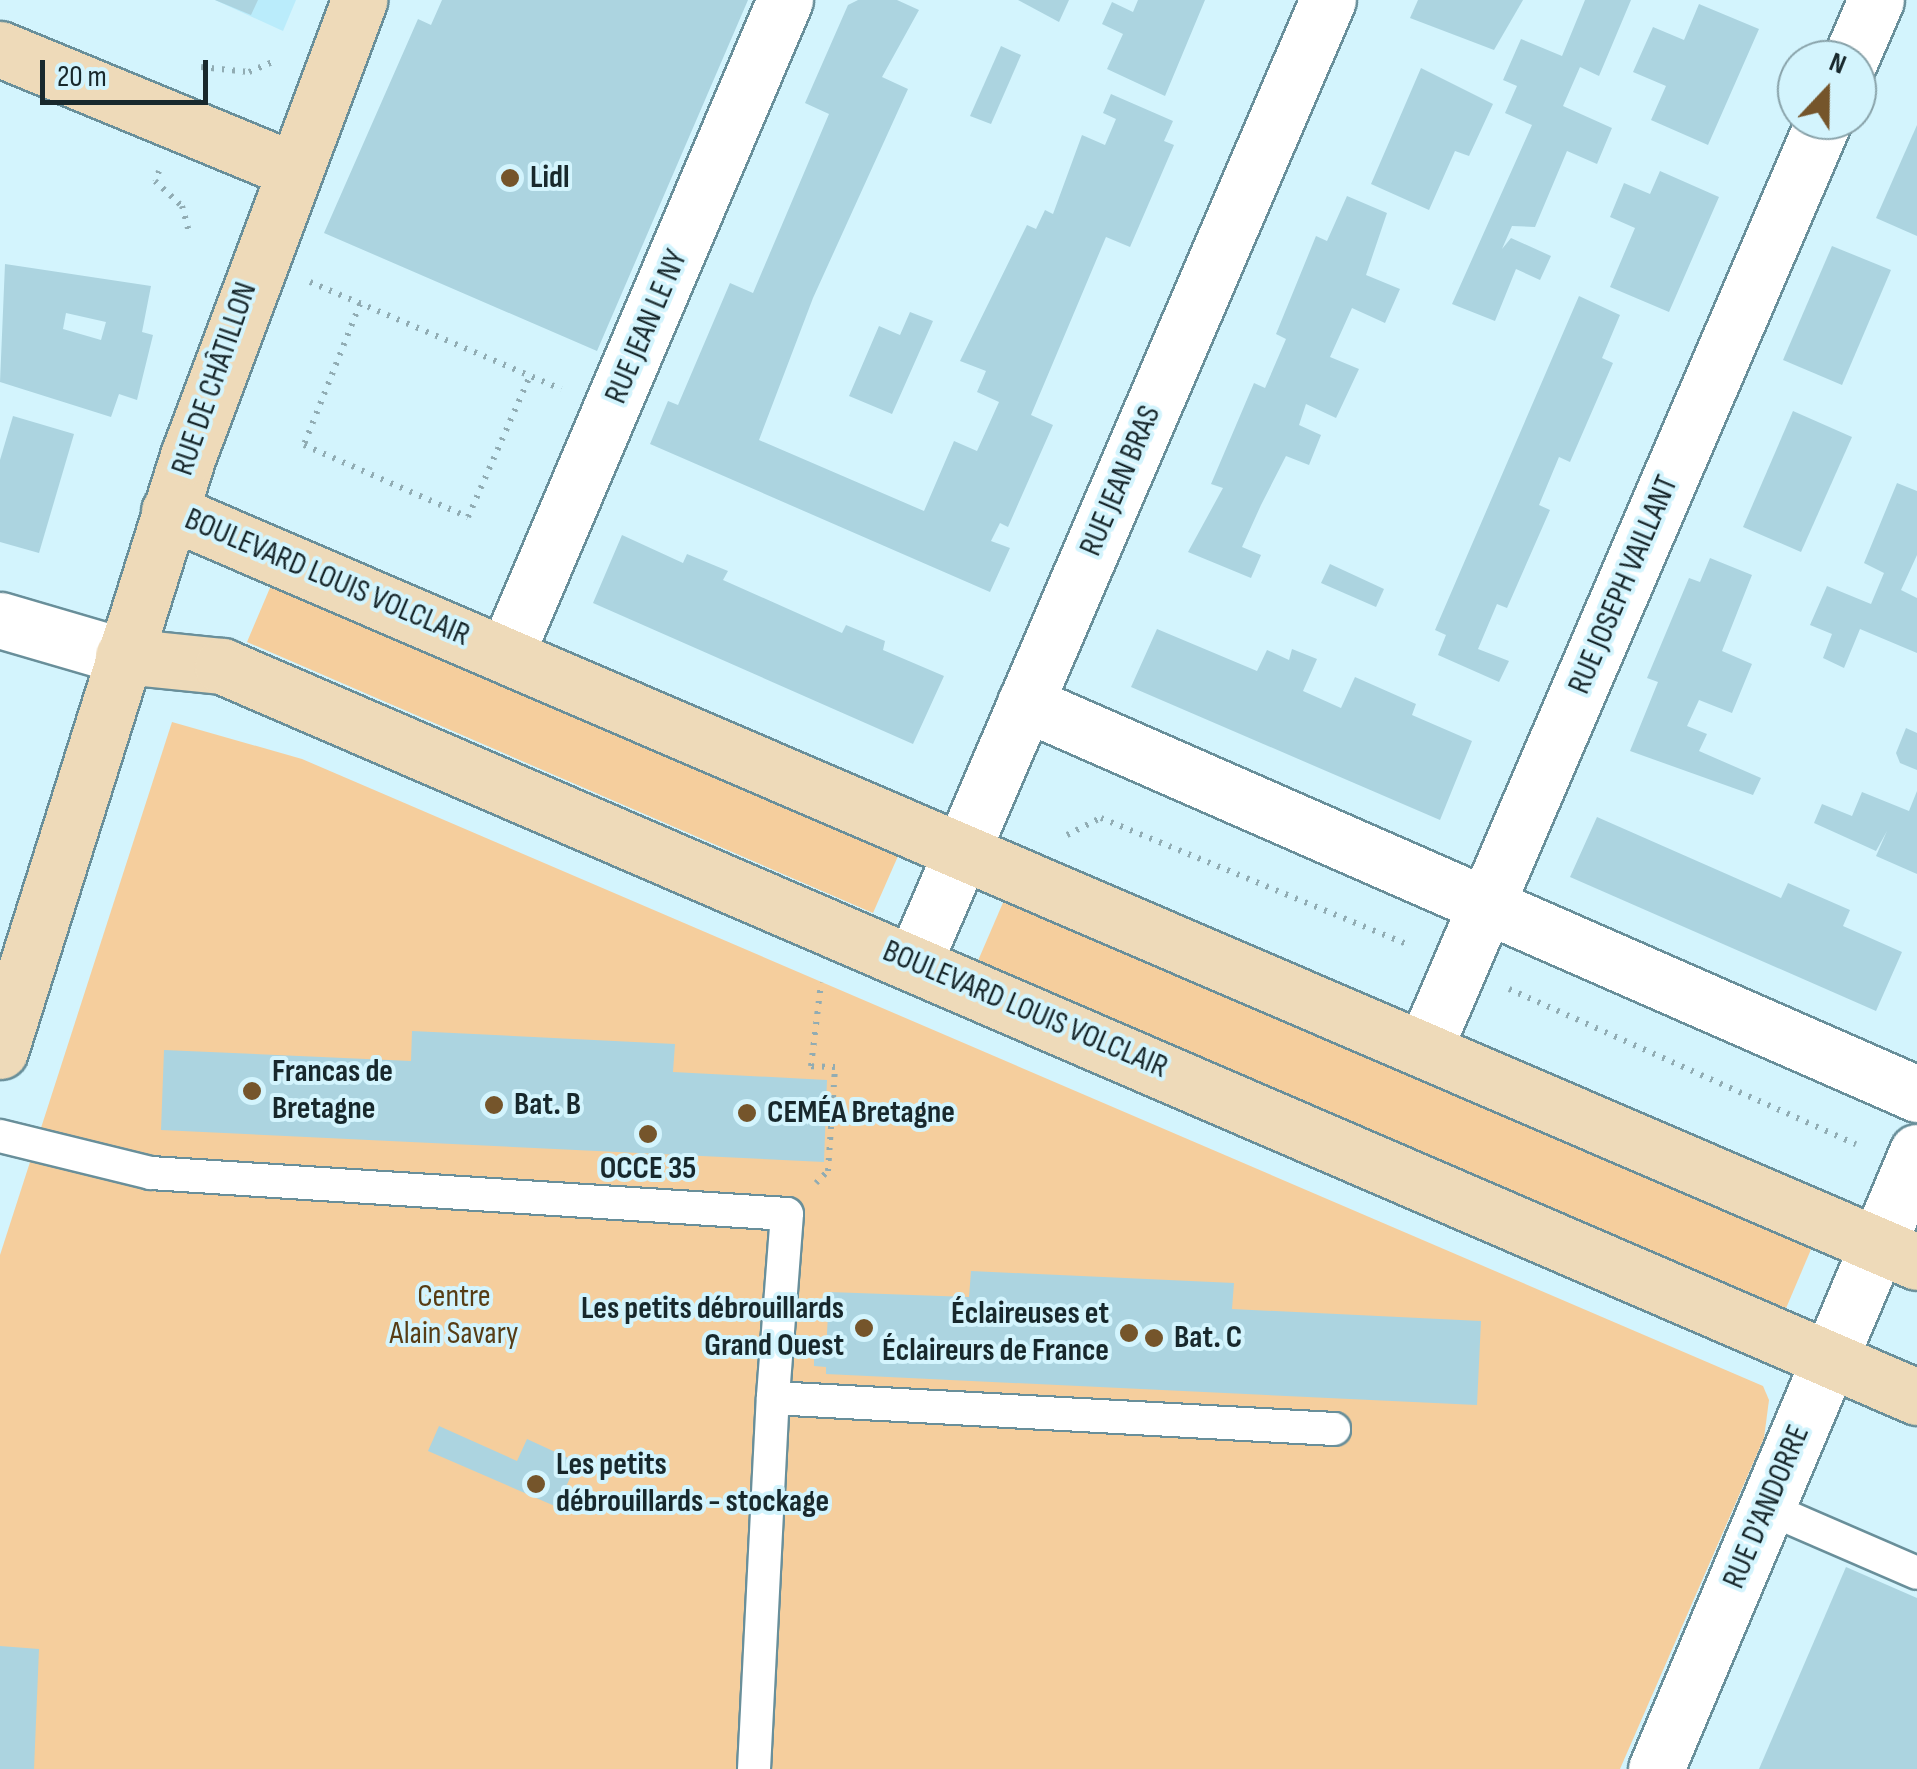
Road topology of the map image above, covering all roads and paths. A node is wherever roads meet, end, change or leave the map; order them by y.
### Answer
1 (359, 0) edge
2 (785, 0) edge
3 (1328, 0) edge
4 (1876, 0) edge
5 (1859, 40) edge
6 (0, 49) edge
7 (1815, 140) edge
8 (292, 170) junction
9 (300, 278) dead end
10 (360, 304) junction
11 (530, 376) junction
12 (611, 410) junction
13 (170, 512) junction
14 (0, 620) edge
15 (506, 654) junction
16 (123, 656) junction
17 (1025, 703) junction
18 (962, 850) junction
19 (1486, 904) junction
20 (914, 962) junction
21 (822, 967) dead end
22 (1424, 1050) junction
23 (0, 1051) edge
24 (811, 1066) junction
25 (810, 1079) dead end
26 (1917, 1094) edge
27 (0, 1136) edge
28 (1917, 1152) edge
29 (786, 1214) junction
30 (1897, 1253) edge
31 (1829, 1359) junction
32 (1917, 1397) edge
33 (773, 1398) junction
34 (1334, 1428) dead end
35 (1766, 1508) junction
36 (1917, 1573) edge
37 (754, 1769) edge
38 (1656, 1769) edge

1 - 8 street, RUE DE CHÂTILLON
2 - 12 street, RUE JEAN LE NY
3 - 17 street, RUE JEAN BRAS
4 - 5 street
6 - 8 street
7 - 19 street, RUE JOSEPH VAILLANT
8 - 13 street, RUE DE CHÂTILLON
9 - 10 path
10 - 11 path
10 - 11 path
11 - 12 path
12 - 15 street, RUE JEAN LE NY
13 - 15 street, BOULEVARD LOUIS VOLCLAIR
13 - 16 street, RUE DE CHÂTILLON
14 - 16 street
15 - 18 street, BOULEVARD LOUIS VOLCLAIR
16 - 20 street, BOULEVARD LOUIS VOLCLAIR
16 - 23 street, RUE DE CHÂTILLON
17 - 18 street, RUE JEAN BRAS
17 - 19 street
18 - 20 street, RUE JEAN BRAS
18 - 22 street, BOULEVARD LOUIS VOLCLAIR
19 - 22 street, RUE JOSEPH VAILLANT
19 - 26 street
20 - 31 street, BOULEVARD LOUIS VOLCLAIR
21 - 24 path
22 - 30 street, BOULEVARD LOUIS VOLCLAIR
24 - 25 path
24 - 29 path
27 - 29 lane
28 - 30 street, RUE D'ANDORRE
29 - 33 lane
30 - 31 street, RUE D'ANDORRE
31 - 32 street, BOULEVARD LOUIS VOLCLAIR
31 - 35 street, RUE D'ANDORRE
33 - 34 lane
33 - 37 lane
35 - 36 lane
35 - 38 street, RUE D'ANDORRE

